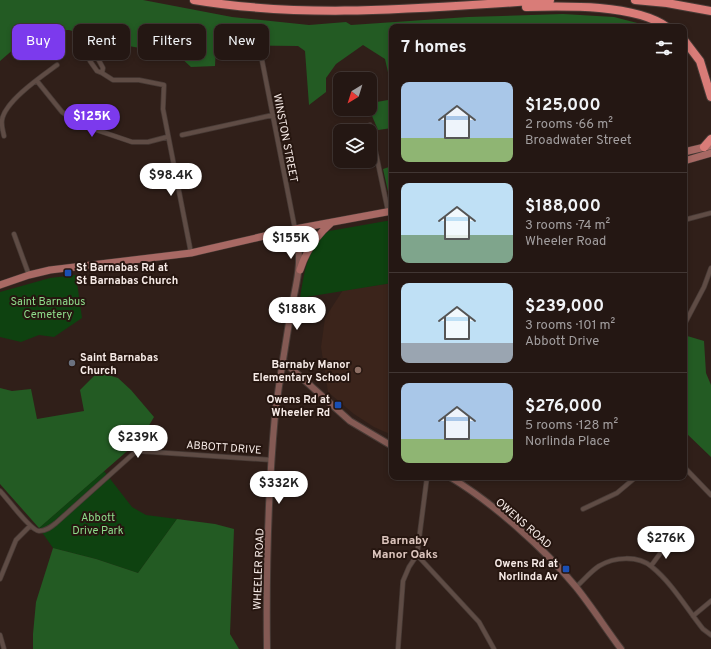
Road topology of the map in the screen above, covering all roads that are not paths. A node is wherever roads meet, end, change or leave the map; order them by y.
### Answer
1 (194, 0) edge
2 (550, 0) edge
3 (635, 0) edge
4 (411, 8) junction
5 (711, 11) edge
6 (662, 24) edge
7 (687, 44) edge
8 (262, 60) edge
9 (57, 65) dead end
10 (102, 73) dead end
11 (37, 81) junction
12 (711, 98) edge
13 (273, 114) junction
14 (182, 135) dead end
15 (4, 136) dead end
16 (167, 137) junction
17 (711, 139) edge
18 (707, 146) edge
19 (687, 151) edge
20 (711, 153) edge
21 (377, 156) edge
22 (687, 160) edge
23 (389, 207) edge
24 (389, 211) edge
25 (711, 213) edge
26 (687, 219) edge
27 (332, 221) junction
28 (295, 229) junction
29 (14, 234) dead end
30 (274, 234) junction
31 (300, 249) junction
32 (191, 253) junction
33 (711, 268) edge
34 (300, 270) junction
35 (29, 275) junction
36 (0, 284) edge
37 (687, 319) edge
38 (283, 361) junction
39 (389, 444) edge
40 (272, 460) junction
41 (687, 470) edge
42 (427, 480) edge
43 (454, 480) edge
44 (632, 480) edge
45 (0, 491) edge
46 (711, 494) edge
47 (584, 509) dead end
48 (30, 526) junction
49 (667, 544) dead end
50 (417, 555) junction
51 (651, 566) junction
52 (0, 578) edge
53 (576, 587) junction
54 (711, 601) edge
55 (693, 616) junction
56 (0, 635) edge
57 (711, 635) edge
58 (4, 649) edge
59 (266, 649) edge
60 (398, 649) edge
61 (494, 649) edge
62 (621, 649) edge

1 - 4 highway
2 - 4 highway
3 - 5 highway
4 - 6 highway
7 - 12 highway
8 - 13 street, WINSTON STREET
9 - 11 street
10 - 16 street
11 - 15 street
11 - 16 street
13 - 14 street
13 - 28 street, WINSTON STREET
16 - 32 street
17 - 18 highway
18 - 19 main road
20 - 22 main road
21 - 23 street
24 - 27 main road
25 - 26 street
27 - 28 main road
27 - 34 main road
28 - 30 main road
28 - 31 main road, WHEELER ROAD
29 - 35 street
30 - 31 main road
30 - 32 main road
31 - 34 main road, WHEELER ROAD
32 - 35 main road
33 - 37 street
34 - 38 main road, WHEELER ROAD
35 - 36 main road
38 - 39 main road
38 - 40 main road, WHEELER ROAD
40 - 48 street, ABBOTT DRIVE
40 - 59 main road, WHEELER ROAD
41 - 46 street
42 - 50 street
43 - 53 main road, OWENS ROAD
44 - 47 street
45 - 48 street
48 - 52 street
49 - 51 street
50 - 60 street
50 - 61 street
51 - 53 street
51 - 55 street
53 - 62 main road, OWENS ROAD
54 - 55 street
55 - 57 street
56 - 58 street

